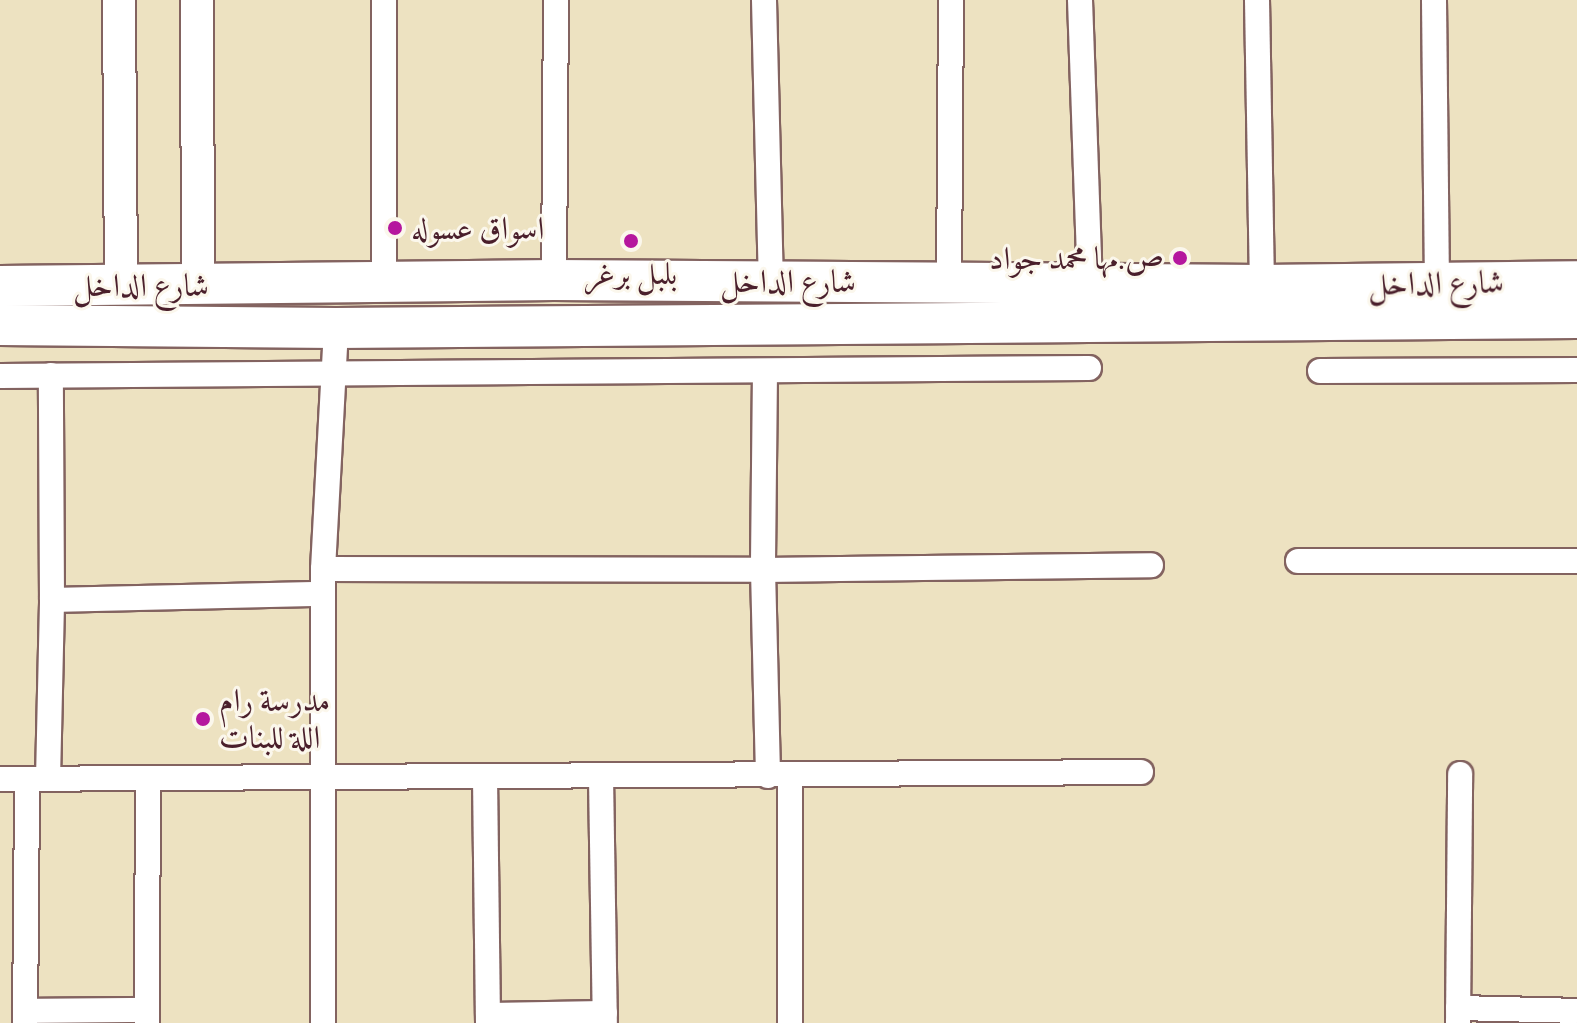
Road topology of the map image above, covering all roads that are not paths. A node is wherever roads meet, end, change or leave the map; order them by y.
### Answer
1 (119, 0) edge
2 (197, 0) edge
3 (384, 0) edge
4 (556, 0) edge
5 (764, 0) edge
6 (951, 0) edge
7 (1080, 0) edge
8 (1257, 0) edge
9 (1434, 0) edge
10 (554, 280) junction
11 (771, 280) junction
12 (384, 281) junction
13 (1577, 281) edge
14 (1437, 282) junction
15 (949, 283) junction
16 (121, 285) junction
17 (1090, 285) junction
18 (1262, 285) junction
19 (0, 286) edge
20 (198, 286) junction
21 (1577, 318) edge
22 (0, 325) edge
23 (336, 328) junction
24 (1089, 368) dead end
25 (1577, 370) edge
26 (765, 371) junction
27 (1320, 371) dead end
28 (333, 373) junction
29 (51, 375) junction
30 (0, 376) edge
31 (1298, 561) dead end
32 (1577, 561) edge
33 (1151, 565) dead end
34 (323, 569) junction
35 (763, 570) junction
36 (323, 594) junction
37 (52, 600) junction
38 (1141, 772) dead end
39 (1460, 774) dead end
40 (485, 777) junction
41 (601, 777) junction
42 (779, 777) junction
43 (323, 778) junction
44 (0, 779) edge
45 (37, 779) junction
46 (148, 779) junction
47 (1577, 1011) edge
48 (147, 1016) edge
49 (1458, 1016) edge
50 (25, 1017) edge
51 (605, 1018) edge
52 (488, 1019) edge
53 (323, 1023) edge
54 (790, 1023) edge

1 - 16 street
2 - 20 street
3 - 12 street
4 - 10 street
5 - 11 street
6 - 15 street
7 - 17 street
8 - 18 street
9 - 14 street
10 - 11 main road, شارع الداخل
10 - 12 main road, شارع الداخل
11 - 15 main road, شارع الداخل
12 - 20 main road, شارع الداخل
13 - 14 main road, شارع الداخل
14 - 18 main road, شارع الداخل
15 - 17 main road, شارع الداخل
16 - 19 main road, شارع الداخل
16 - 20 main road, شارع الداخل
17 - 18 main road, شارع الداخل
21 - 23 main road, شارع الداخل
22 - 23 main road, شارع الداخل
23 - 28 street
24 - 26 street
25 - 27 street
26 - 28 street
26 - 35 street
28 - 29 street
28 - 34 street
29 - 30 street
29 - 37 street
31 - 32 street
33 - 35 street
34 - 35 street
34 - 36 street
35 - 42 street
36 - 37 street
36 - 43 street
37 - 45 street
38 - 42 street
39 - 49 street
40 - 41 street
40 - 43 street
40 - 52 street
41 - 42 street
41 - 51 street
42 - 54 street
43 - 46 street
43 - 53 street
44 - 45 street
45 - 46 street
45 - 50 street
46 - 48 street
47 - 49 street
48 - 50 street
51 - 52 street

